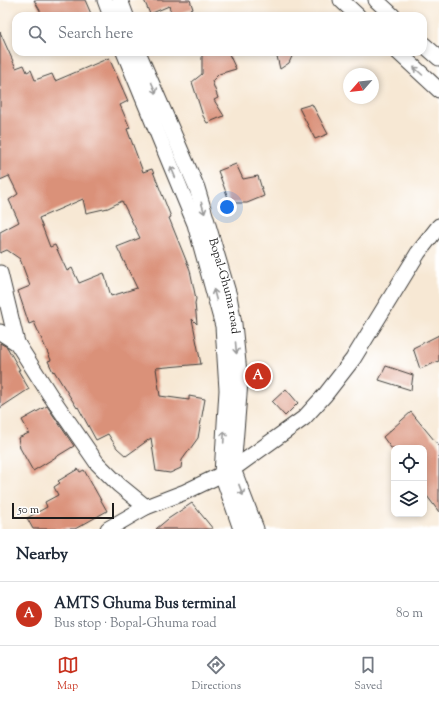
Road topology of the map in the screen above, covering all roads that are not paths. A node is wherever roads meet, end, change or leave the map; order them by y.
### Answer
1 (105, 0) edge
2 (120, 0) edge
3 (341, 0) edge
4 (376, 0) edge
5 (110, 12) edge
6 (124, 12) edge
7 (354, 12) edge
8 (389, 12) edge
9 (427, 48) edge
10 (126, 56) edge
11 (140, 56) edge
12 (402, 56) edge
13 (439, 58) edge
14 (439, 90) edge
15 (439, 226) edge
16 (0, 273) edge
17 (229, 325) junction
18 (0, 332) edge
19 (17, 343) junction
20 (228, 471) junction
21 (146, 507) junction
22 (108, 529) edge
23 (241, 529) edge
24 (256, 529) edge

1 - 5 street
2 - 6 street
3 - 7 street
4 - 8 street
9 - 13 street
17 -> 10 street
11 -> 17 street, Bopal-Ghuma road
14 -> 12 street
15 - 20 street
16 - 19 street
17 - 20 street, Bopal-Ghuma road
18 - 19 street
19 - 21 street
20 - 21 street
20 - 23 street
20 -> 24 street, Bopal-Ghuma road
21 - 22 street

